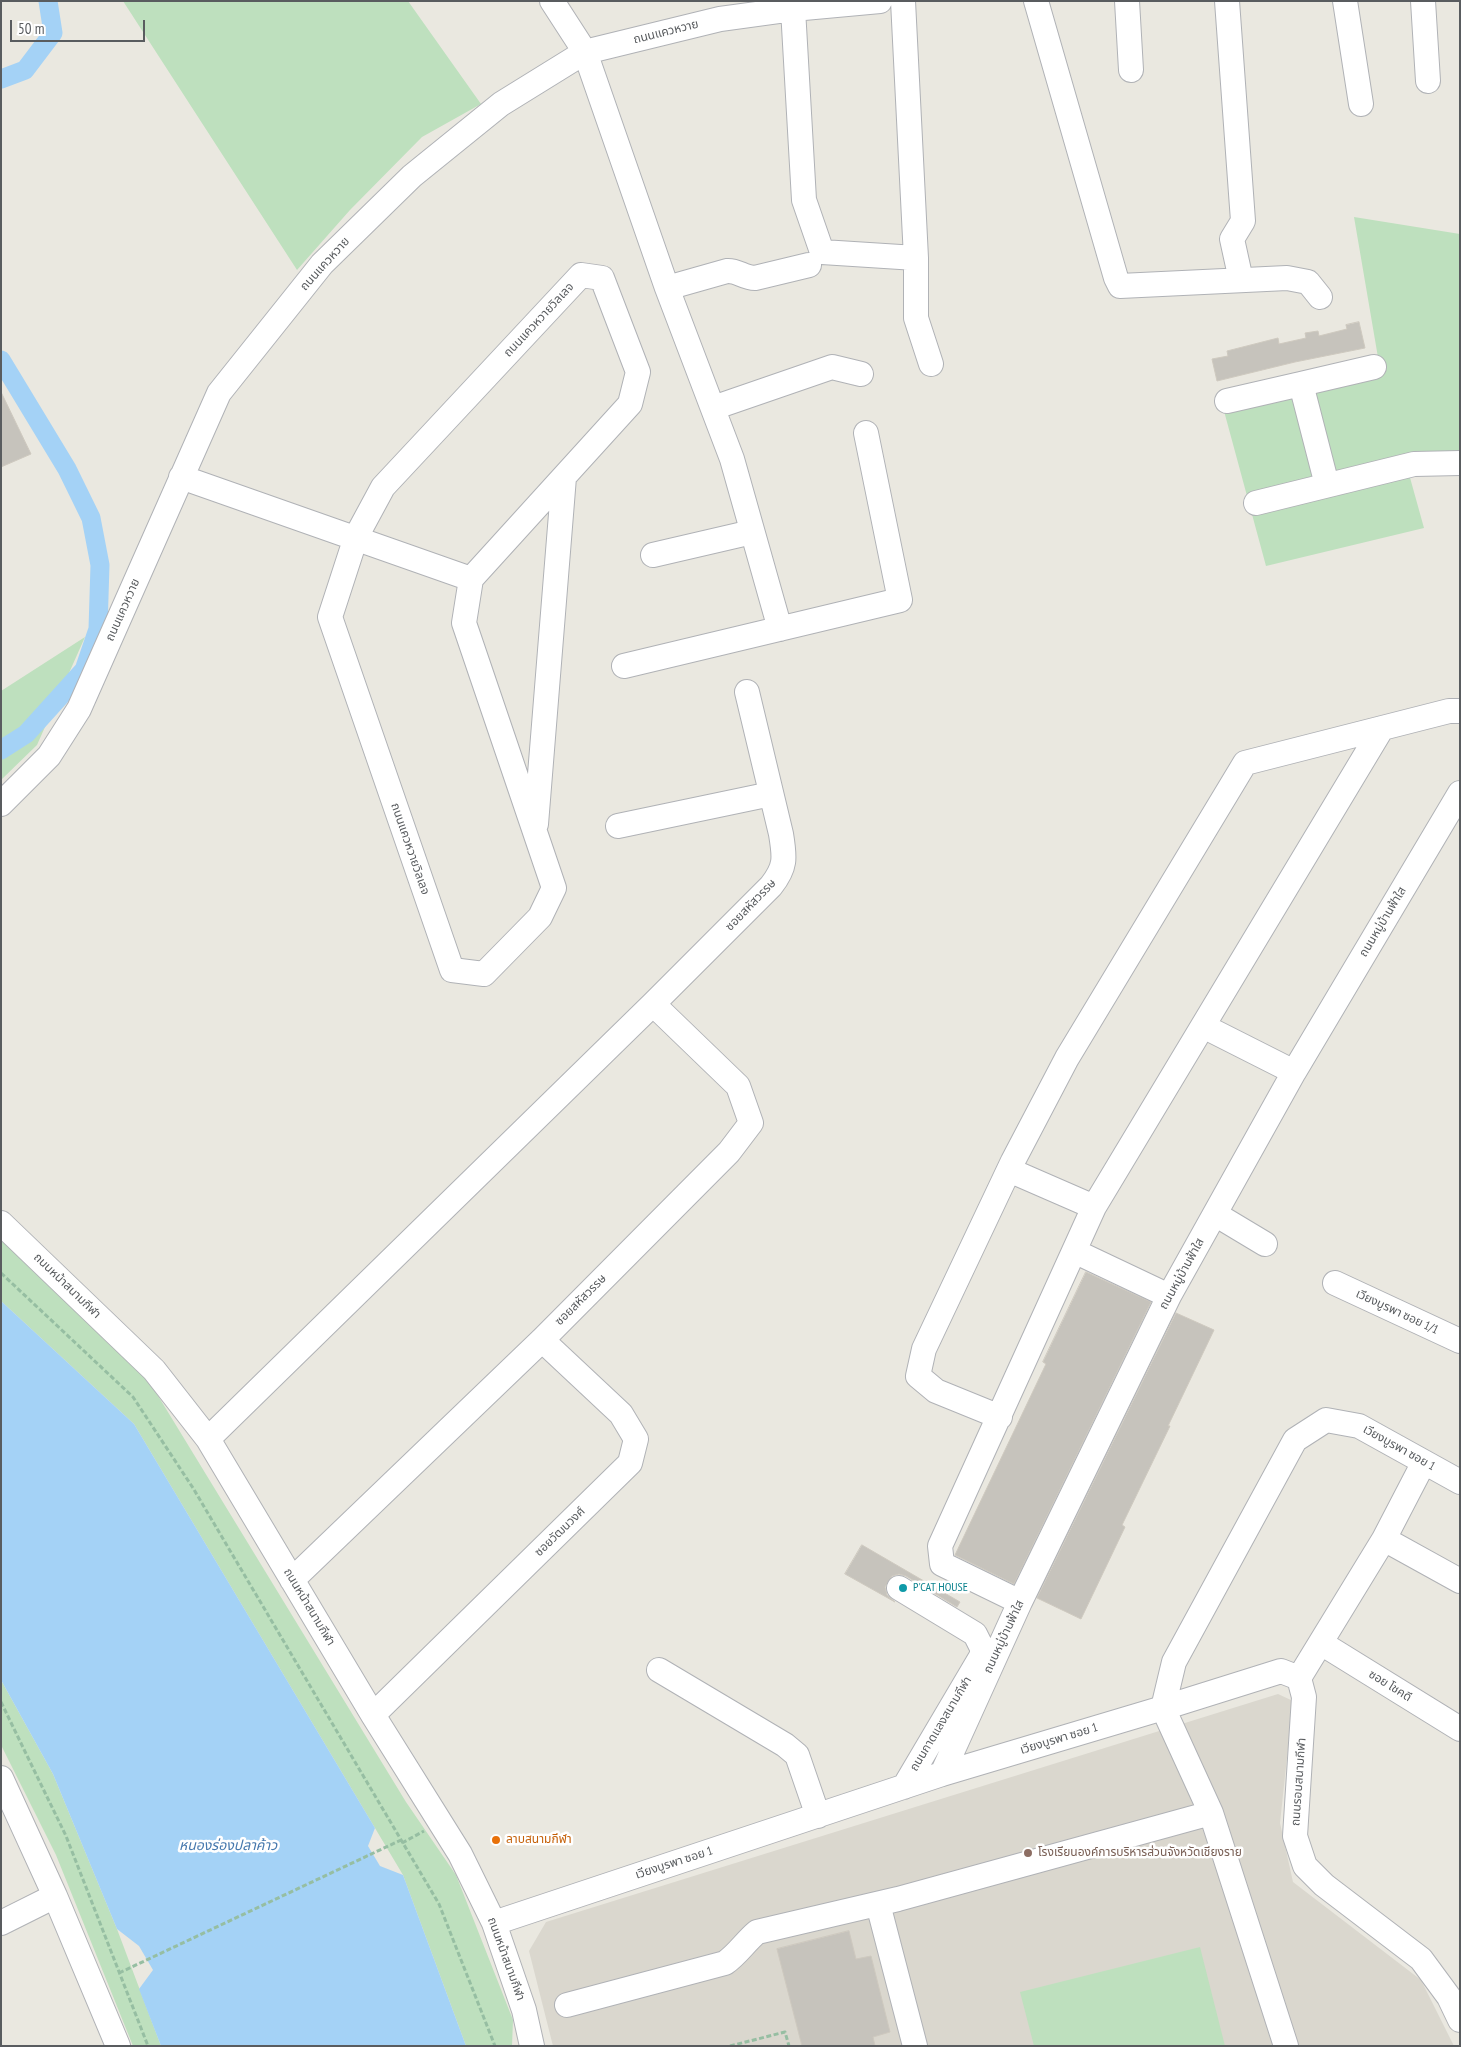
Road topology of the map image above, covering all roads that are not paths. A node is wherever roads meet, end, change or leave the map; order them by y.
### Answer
1 (552, 1) edge
2 (902, 1) edge
3 (1036, 1) edge
4 (1128, 1) edge
5 (1226, 1) edge
6 (1345, 1) edge
7 (1423, 1) edge
8 (871, 2) edge
9 (794, 9) junction
10 (586, 52) junction
11 (1131, 70) dead end
12 (1428, 81) dead end
13 (1361, 104) dead end
14 (916, 258) junction
15 (809, 265) dead end
16 (1240, 280) junction
17 (667, 288) junction
18 (1320, 297) dead end
19 (931, 364) dead end
20 (1374, 366) dead end
21 (860, 374) dead end
22 (1302, 384) junction
23 (1227, 400) dead end
24 (713, 408) junction
25 (866, 433) dead end
26 (1460, 463) edge
27 (181, 477) junction
28 (564, 477) junction
29 (1327, 485) junction
30 (1256, 503) dead end
31 (752, 532) junction
32 (356, 537) junction
33 (653, 555) dead end
34 (471, 579) junction
35 (780, 629) junction
36 (624, 666) dead end
37 (747, 692) dead end
38 (1460, 711) edge
39 (1382, 728) junction
40 (1460, 793) edge
41 (771, 794) junction
42 (1, 804) edge
43 (618, 826) dead end
44 (536, 835) junction
45 (653, 1004) junction
46 (1203, 1026) junction
47 (1294, 1072) junction
48 (1009, 1170) junction
49 (1094, 1207) junction
50 (1215, 1214) junction
51 (1, 1223) edge
52 (1265, 1244) dead end
53 (1074, 1251) junction
54 (1334, 1283) dead end
55 (1169, 1296) junction
56 (542, 1340) junction
57 (1460, 1341) edge
58 (1000, 1417) junction
59 (208, 1439) junction
60 (1424, 1462) junction
61 (1460, 1482) edge
62 (1384, 1539) junction
63 (292, 1580) junction
64 (1460, 1581) edge
65 (899, 1588) dead end
66 (1020, 1602) junction
67 (1321, 1643) junction
68 (659, 1670) dead end
69 (1299, 1678) junction
70 (1164, 1708) junction
71 (373, 1714) junction
72 (1460, 1729) edge
73 (942, 1774) junction
74 (904, 1787) junction
75 (4, 1791) edge
76 (1211, 1812) junction
77 (818, 1816) junction
78 (55, 1896) junction
79 (878, 1904) junction
80 (494, 1922) junction
81 (1, 1923) edge
82 (567, 2005) dead end
83 (1460, 2020) edge
84 (118, 2046) edge
85 (532, 2046) edge
86 (916, 2046) edge
87 (1286, 2046) edge

1 - 10 street
2 - 14 street
3 - 16 street
4 - 11 street
5 - 16 street
6 - 13 street
7 - 12 street
8 - 9 street, ถนนแควหวาย
9 - 10 street, ถนนแควหวาย
9 - 14 street
10 - 17 street
10 - 27 street, ถนนแควหวาย
14 - 19 street
15 - 17 street
16 - 18 street
17 - 24 street
20 - 22 street
21 - 24 street
22 - 23 street
22 - 29 street
24 - 31 street
25 - 35 street
26 - 29 street
27 - 32 street
27 - 42 street, ถนนแควหวาย
28 - 32 street, ถนนแควหวายวิลเลจ
28 - 34 street, ถนนแควหวายวิลเลจ
28 - 44 street, ถนนแควหวายวิลเลจ
29 - 30 street
31 - 33 street
31 - 35 street
32 - 34 street
32 - 44 street, ถนนแควหวายวิลเลจ
34 - 44 street, ถนนแควหวายวิลเลจ
35 - 36 street
37 - 41 street, ซอยสหัสวรรษ
38 - 39 street
39 - 46 street
39 - 48 street
40 - 47 street, ถนนหมู่บ้านฟ้าใส
41 - 43 street
41 - 45 street, ซอยสหัสวรรษ
45 - 56 street, ซอยสหัสวรรษ
45 - 59 street, ซอยสหัสวรรษ
46 - 47 street
46 - 49 street
47 - 50 street, ถนนหมู่บ้านฟ้าใส
48 - 49 street
48 - 58 street
49 - 53 street
50 - 52 street
50 - 55 street, ถนนหมู่บ้านฟ้าใส
51 - 59 street, ถนนหน้าสนามกีฬา
53 - 55 street
53 - 58 street
54 - 57 street, เวียงบูรพา ซอย 1/1
55 - 66 street, ถนนหมู่บ้านฟ้าใส
56 - 63 street, ซอยสหัสวรรษ
56 - 71 street, ซอยวัฒนวงศ์
58 - 66 street
59 - 63 street, ถนนหน้าสนามกีฬา
60 - 61 street, เวียงบูรพา ซอย 1
60 - 62 street
60 - 70 street, เวียงบูรพา ซอย 1
62 - 64 street
62 - 67 street
63 - 71 street, ถนนหน้าสนามกีฬา
65 - 74 street, ถนนกาดแลงสนามกีฬา
66 - 73 street, ถนนหมู่บ้านฟ้าใส
67 - 69 street
67 - 72 street, ซอย โชคดี
68 - 77 street
69 - 70 street
69 - 83 street, ถนนรอบสนามกีฬา
70 - 73 street, เวียงบูรพา ซอย 1
70 - 76 street
71 - 80 street, ถนนหน้าสนามกีฬา
73 - 74 street, เวียงบูรพา ซอย 1
74 - 77 street, เวียงบูรพา ซอย 1
75 - 78 street
76 - 79 street
76 - 87 street
77 - 80 street, เวียงบูรพา ซอย 1
78 - 81 street
78 - 84 street
79 - 82 street
79 - 86 street
80 - 85 street, ถนนหน้าสนามกีฬา

